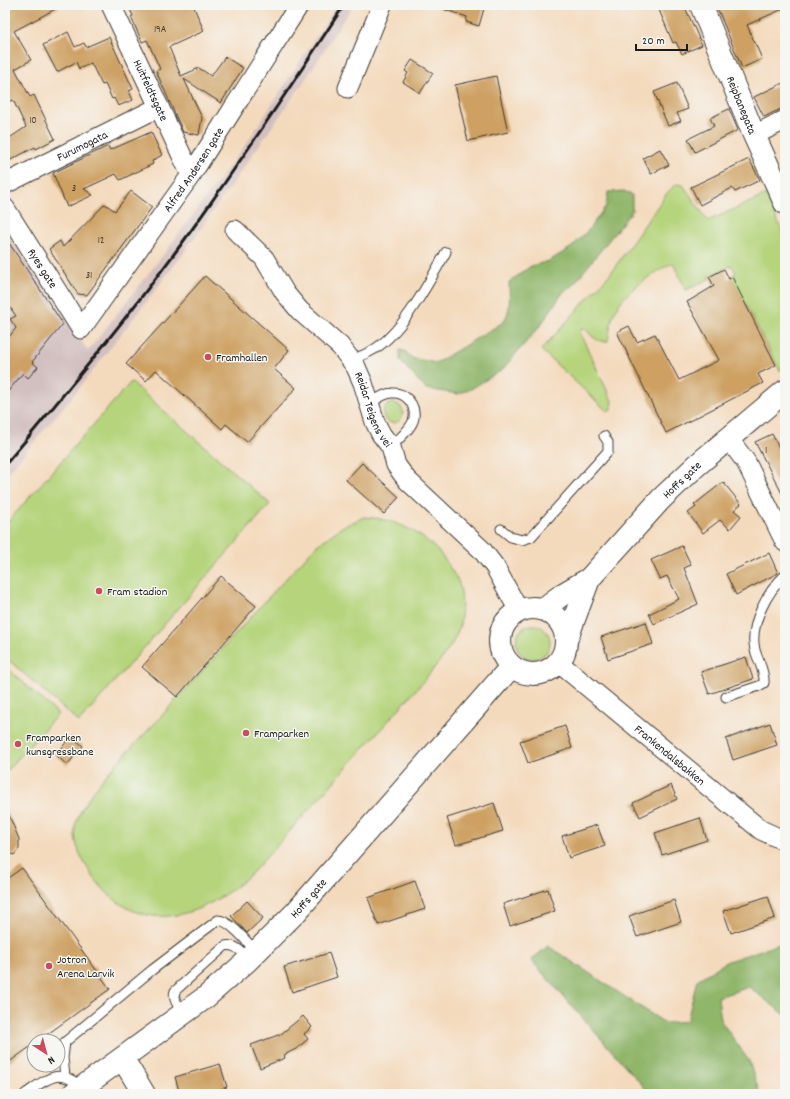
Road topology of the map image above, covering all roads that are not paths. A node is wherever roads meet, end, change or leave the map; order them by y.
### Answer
1 (111, 5) edge
2 (299, 5) edge
3 (382, 5) edge
4 (701, 5) edge
5 (348, 88) dead end
6 (159, 107) junction
7 (785, 120) edge
8 (754, 135) junction
9 (191, 175) junction
10 (5, 184) edge
11 (785, 203) edge
12 (5, 208) edge
13 (235, 230) dead end
14 (446, 252) dead end
15 (81, 329) joint
16 (351, 360) junction
17 (785, 391) edge
18 (369, 404) junction
19 (604, 436) dead end
20 (728, 438) junction
21 (391, 448) junction
22 (501, 529) dead end
23 (785, 542) edge
24 (785, 575) edge
25 (589, 579) junction
26 (543, 609) junction
27 (518, 611) junction
28 (567, 638) junction
29 (559, 663) junction
30 (511, 667) junction
31 (726, 697) dead end
32 (785, 841) edge
33 (253, 955) junction
34 (123, 1059) junction
35 (73, 1086) edge
36 (25, 1094) edge
37 (144, 1094) edge

1 - 6 street, Huitfeldtsgate
2 - 9 street, Alfred Andersen gate
3 - 5 street
4 - 8 main road, Reipbanegata
6 - 9 street, Huitfeldtsgate
6 - 10 street, Furumogata
7 - 8 street
8 - 11 main road, Reipbanegata
9 - 15 street, Alfred Andersen gate
12 - 15 street, Ryes gate
13 - 16 street, Reidar Teigens vei
14 - 16 lane
16 - 18 street, Reidar Teigens vei
17 - 20 main road, Hoffs gate
18 - 21 street, Reidar Teigens vei
18 - 21 lane
19 - 22 lane
20 - 23 street
20 - 25 main road, Hoffs gate
21 - 27 street, Reidar Teigens vei
24 - 31 lane
25 - 26 main road, Hoffs gate
25 - 28 main road, Hoffs gate
26 - 27 main road
26 - 28 main road
27 - 30 main road
28 - 29 main road
29 - 30 main road
29 - 32 street, Frankendalsbakken
30 - 33 main road, Hoffs gate
33 - 34 main road, Hoffs gate
33 - 35 lane
34 - 35 main road, Hoffs gate
34 - 37 main road
35 - 36 lane

